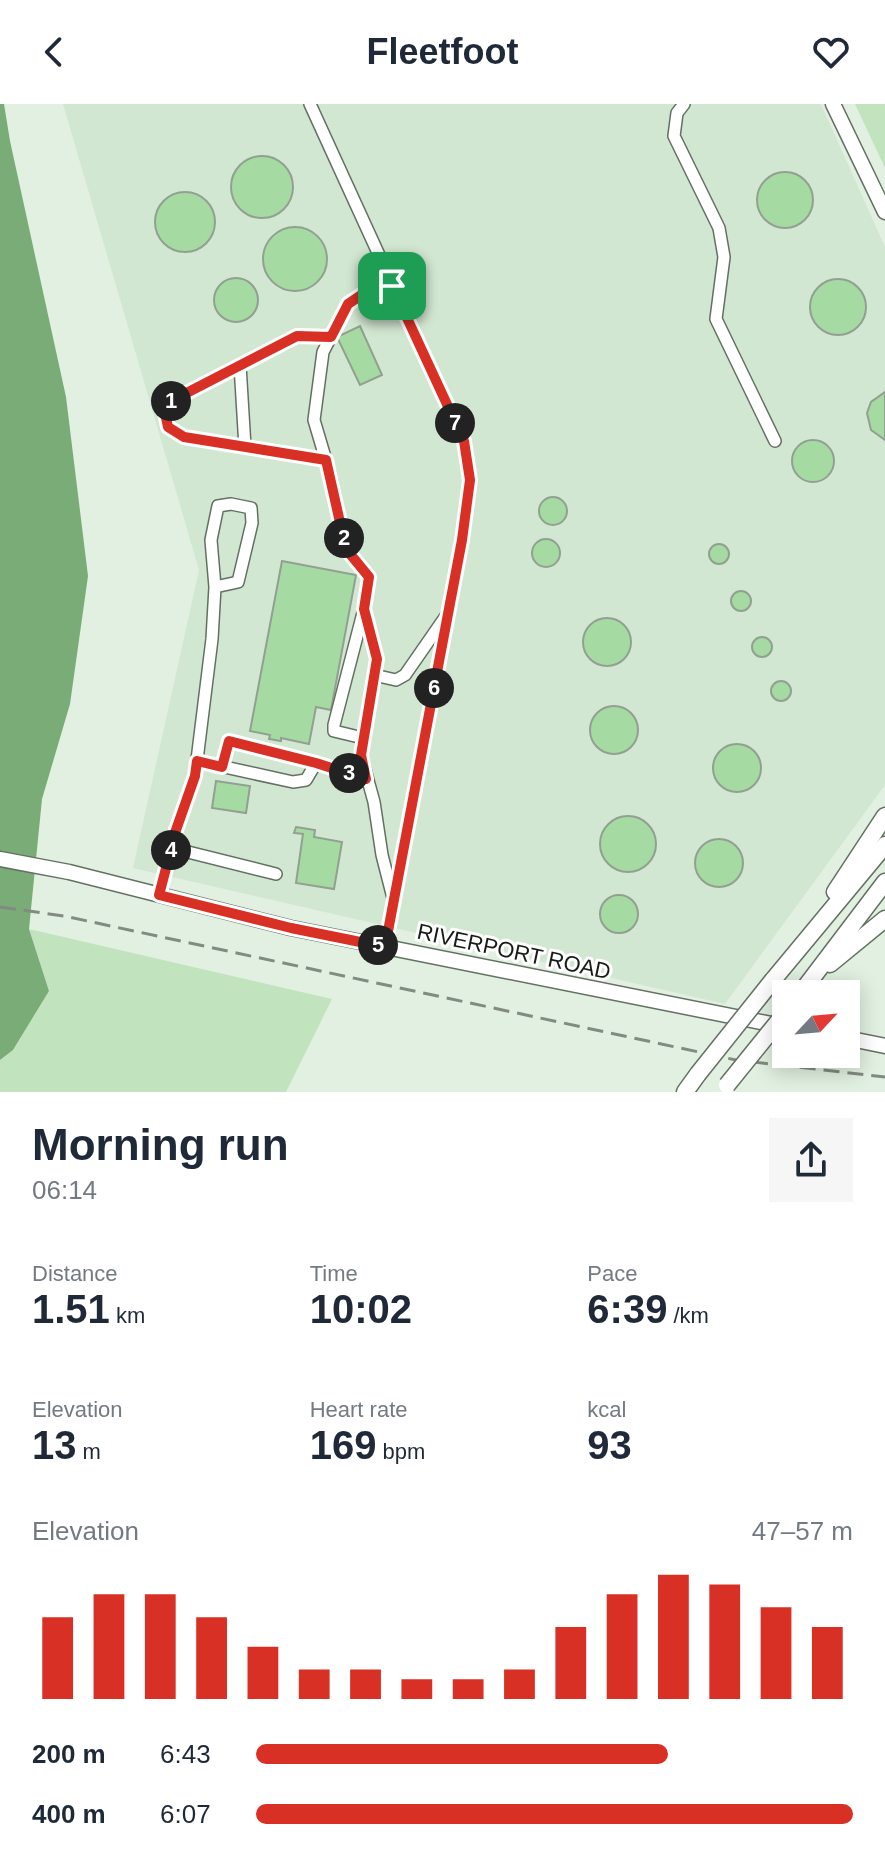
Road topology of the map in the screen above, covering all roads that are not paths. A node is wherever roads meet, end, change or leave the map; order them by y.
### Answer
1 (310, 104) edge
2 (684, 104) edge
3 (833, 104) edge
4 (885, 212) edge
5 (388, 277) junction
6 (331, 337) junction
7 (240, 365) junction
8 (775, 441) dead end
9 (245, 447) junction
10 (326, 460) junction
11 (215, 587) junction
12 (364, 609) junction
13 (449, 612) junction
14 (374, 675) junction
15 (363, 738) junction
16 (197, 761) junction
17 (316, 763) junction
18 (222, 767) junction
19 (366, 779) junction
20 (885, 816) edge
21 (885, 845) edge
22 (172, 848) junction
23 (0, 859) edge
24 (862, 863) junction
25 (276, 874) dead end
26 (880, 888) edge
27 (159, 895) junction
28 (394, 902) junction
29 (885, 919) edge
30 (385, 947) junction
31 (811, 980) edge
32 (814, 980) edge
33 (772, 1024) edge
34 (772, 1030) edge
35 (860, 1041) edge
36 (885, 1046) edge
37 (725, 1089) edge
38 (685, 1092) edge

1 - 5 street
2 - 8 street
3 - 4 main road
5 - 6 street
5 - 13 street
6 - 7 street
6 - 10 street
7 - 9 street
7 - 9 street
9 - 10 street
10 - 12 street
11 - 11 street
11 - 16 street
12 - 14 street
12 - 15 street
13 - 14 street
13 - 28 street
14 - 15 street
15 - 19 street
16 - 18 street
16 - 22 street
17 - 18 street
17 - 18 street
17 - 19 street
19 - 28 street
20 - 24 highway
21 - 24 highway
22 - 25 street
22 - 27 street
23 - 27 main road, RIVERPORT ROAD
24 - 38 highway, bridge
26 - 31 highway
27 - 30 main road, RIVERPORT ROAD
28 - 30 street
29 - 32 highway
30 - 33 main road, RIVERPORT ROAD
34 - 37 highway, bridge
35 - 36 main road

